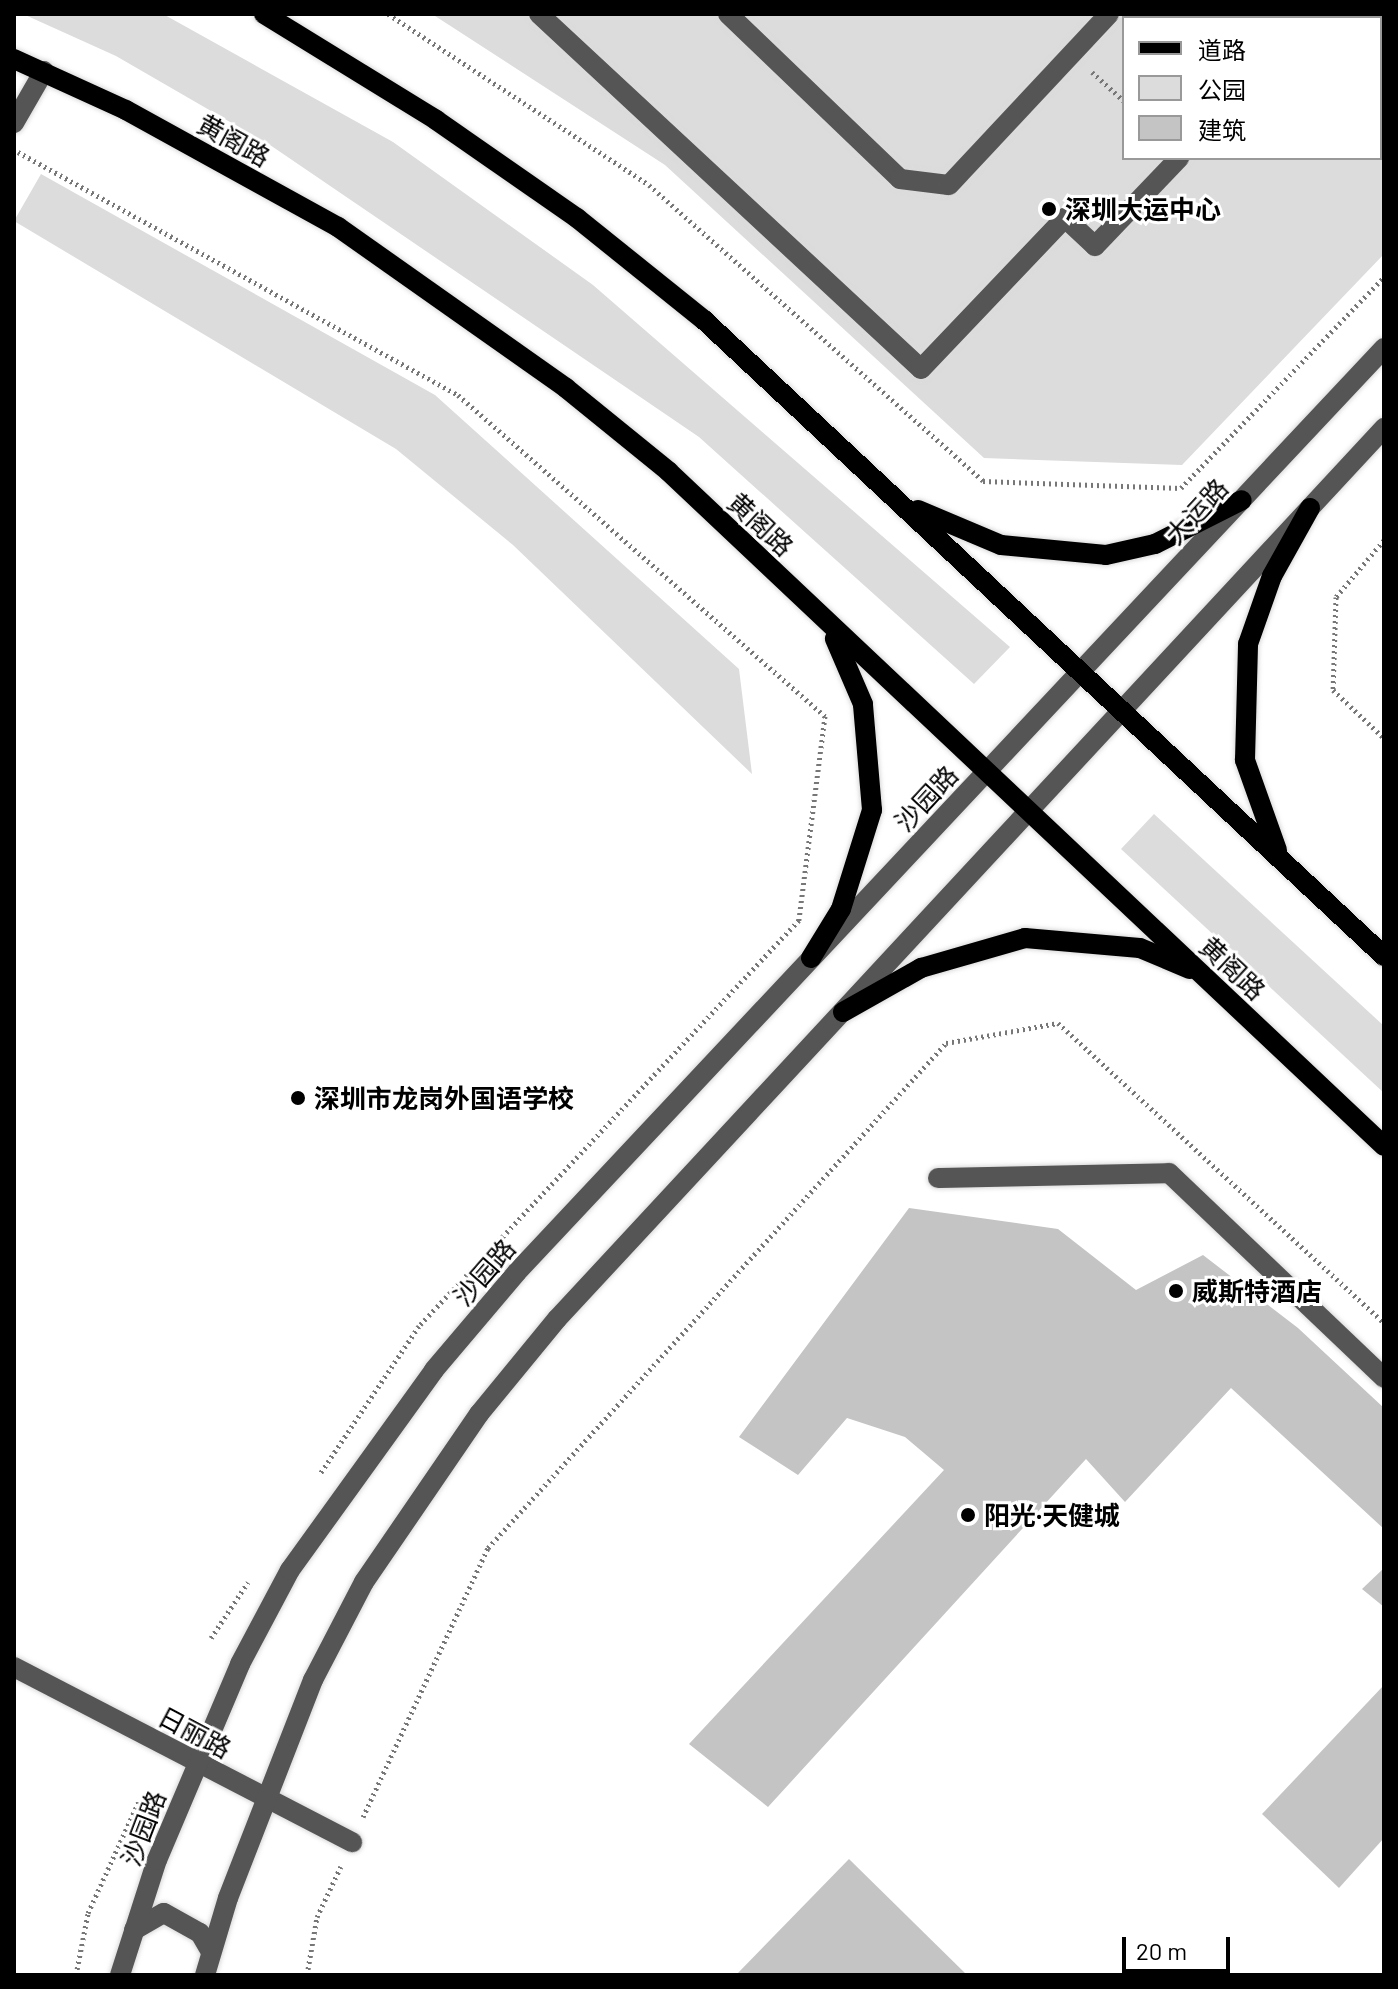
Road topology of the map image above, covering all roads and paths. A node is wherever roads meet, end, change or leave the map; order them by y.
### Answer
1 (264, 14) edge
2 (539, 14) edge
3 (728, 14) edge
4 (1109, 14) edge
5 (1072, 53) junction
6 (14, 59) edge
7 (44, 71) junction
8 (1122, 99) edge
9 (14, 123) edge
10 (14, 150) edge
11 (1177, 160) edge
12 (1384, 348) edge
13 (1384, 428) edge
14 (891, 494) junction
15 (1242, 500) junction
16 (1310, 508) junction
17 (1384, 540) edge
18 (817, 612) junction
19 (1080, 671) junction
20 (1045, 709) joint
21 (1122, 711) junction
22 (1384, 738) edge
23 (987, 771) junction
24 (1029, 811) junction
25 (1283, 861) junction
26 (1384, 956) edge
27 (811, 958) junction
28 (1201, 974) junction
29 (843, 1012) junction
30 (1384, 1146) edge
31 (938, 1178) dead end
32 (1384, 1323) edge
33 (1384, 1378) edge
34 (314, 1483) dead end
35 (253, 1574) dead end
36 (211, 1638) dead end
37 (14, 1667) edge
38 (197, 1762) junction
39 (265, 1798) junction
40 (139, 1801) dead end
41 (352, 1842) junction
42 (134, 1930) junction
43 (211, 1952) junction
44 (76, 1975) edge
45 (120, 1975) edge
46 (205, 1975) edge
47 (307, 1975) edge

1 - 14 main road
2 - 11 street
3 - 5 street
4 - 5 street
5 - 8 path
6 - 7 main road, 黄阁路
7 - 9 street
7 - 18 main road, 黄阁路
10 - 34 path
12 - 15 street, 大运路
13 - 16 street
14 - 15 main road
14 - 19 main road
15 - 19 street, 大运路
16 - 21 street
16 - 25 main road
17 - 22 path
18 - 23 main road, 黄阁路
18 - 27 main road
19 - 20 street, 大运路
19 - 21 main road
20 - 23 street, 沙园路
21 - 24 street
21 - 25 main road
23 - 24 main road, 黄阁路
23 - 27 street, 沙园路
24 - 28 main road, 黄阁路
24 - 29 street
25 - 26 main road
27 - 38 street, 沙园路
28 - 29 main road
28 - 30 main road, 黄阁路
29 - 39 street
31 - 33 street
32 - 41 path
35 - 36 path
37 - 38 street, 日丽路
38 - 39 street, 日丽路
38 - 42 street, 沙园路
39 - 41 street, 日丽路
39 - 43 street
40 - 44 path
41 - 47 path
42 - 43 street
42 - 45 street, 沙园路
43 - 46 street

